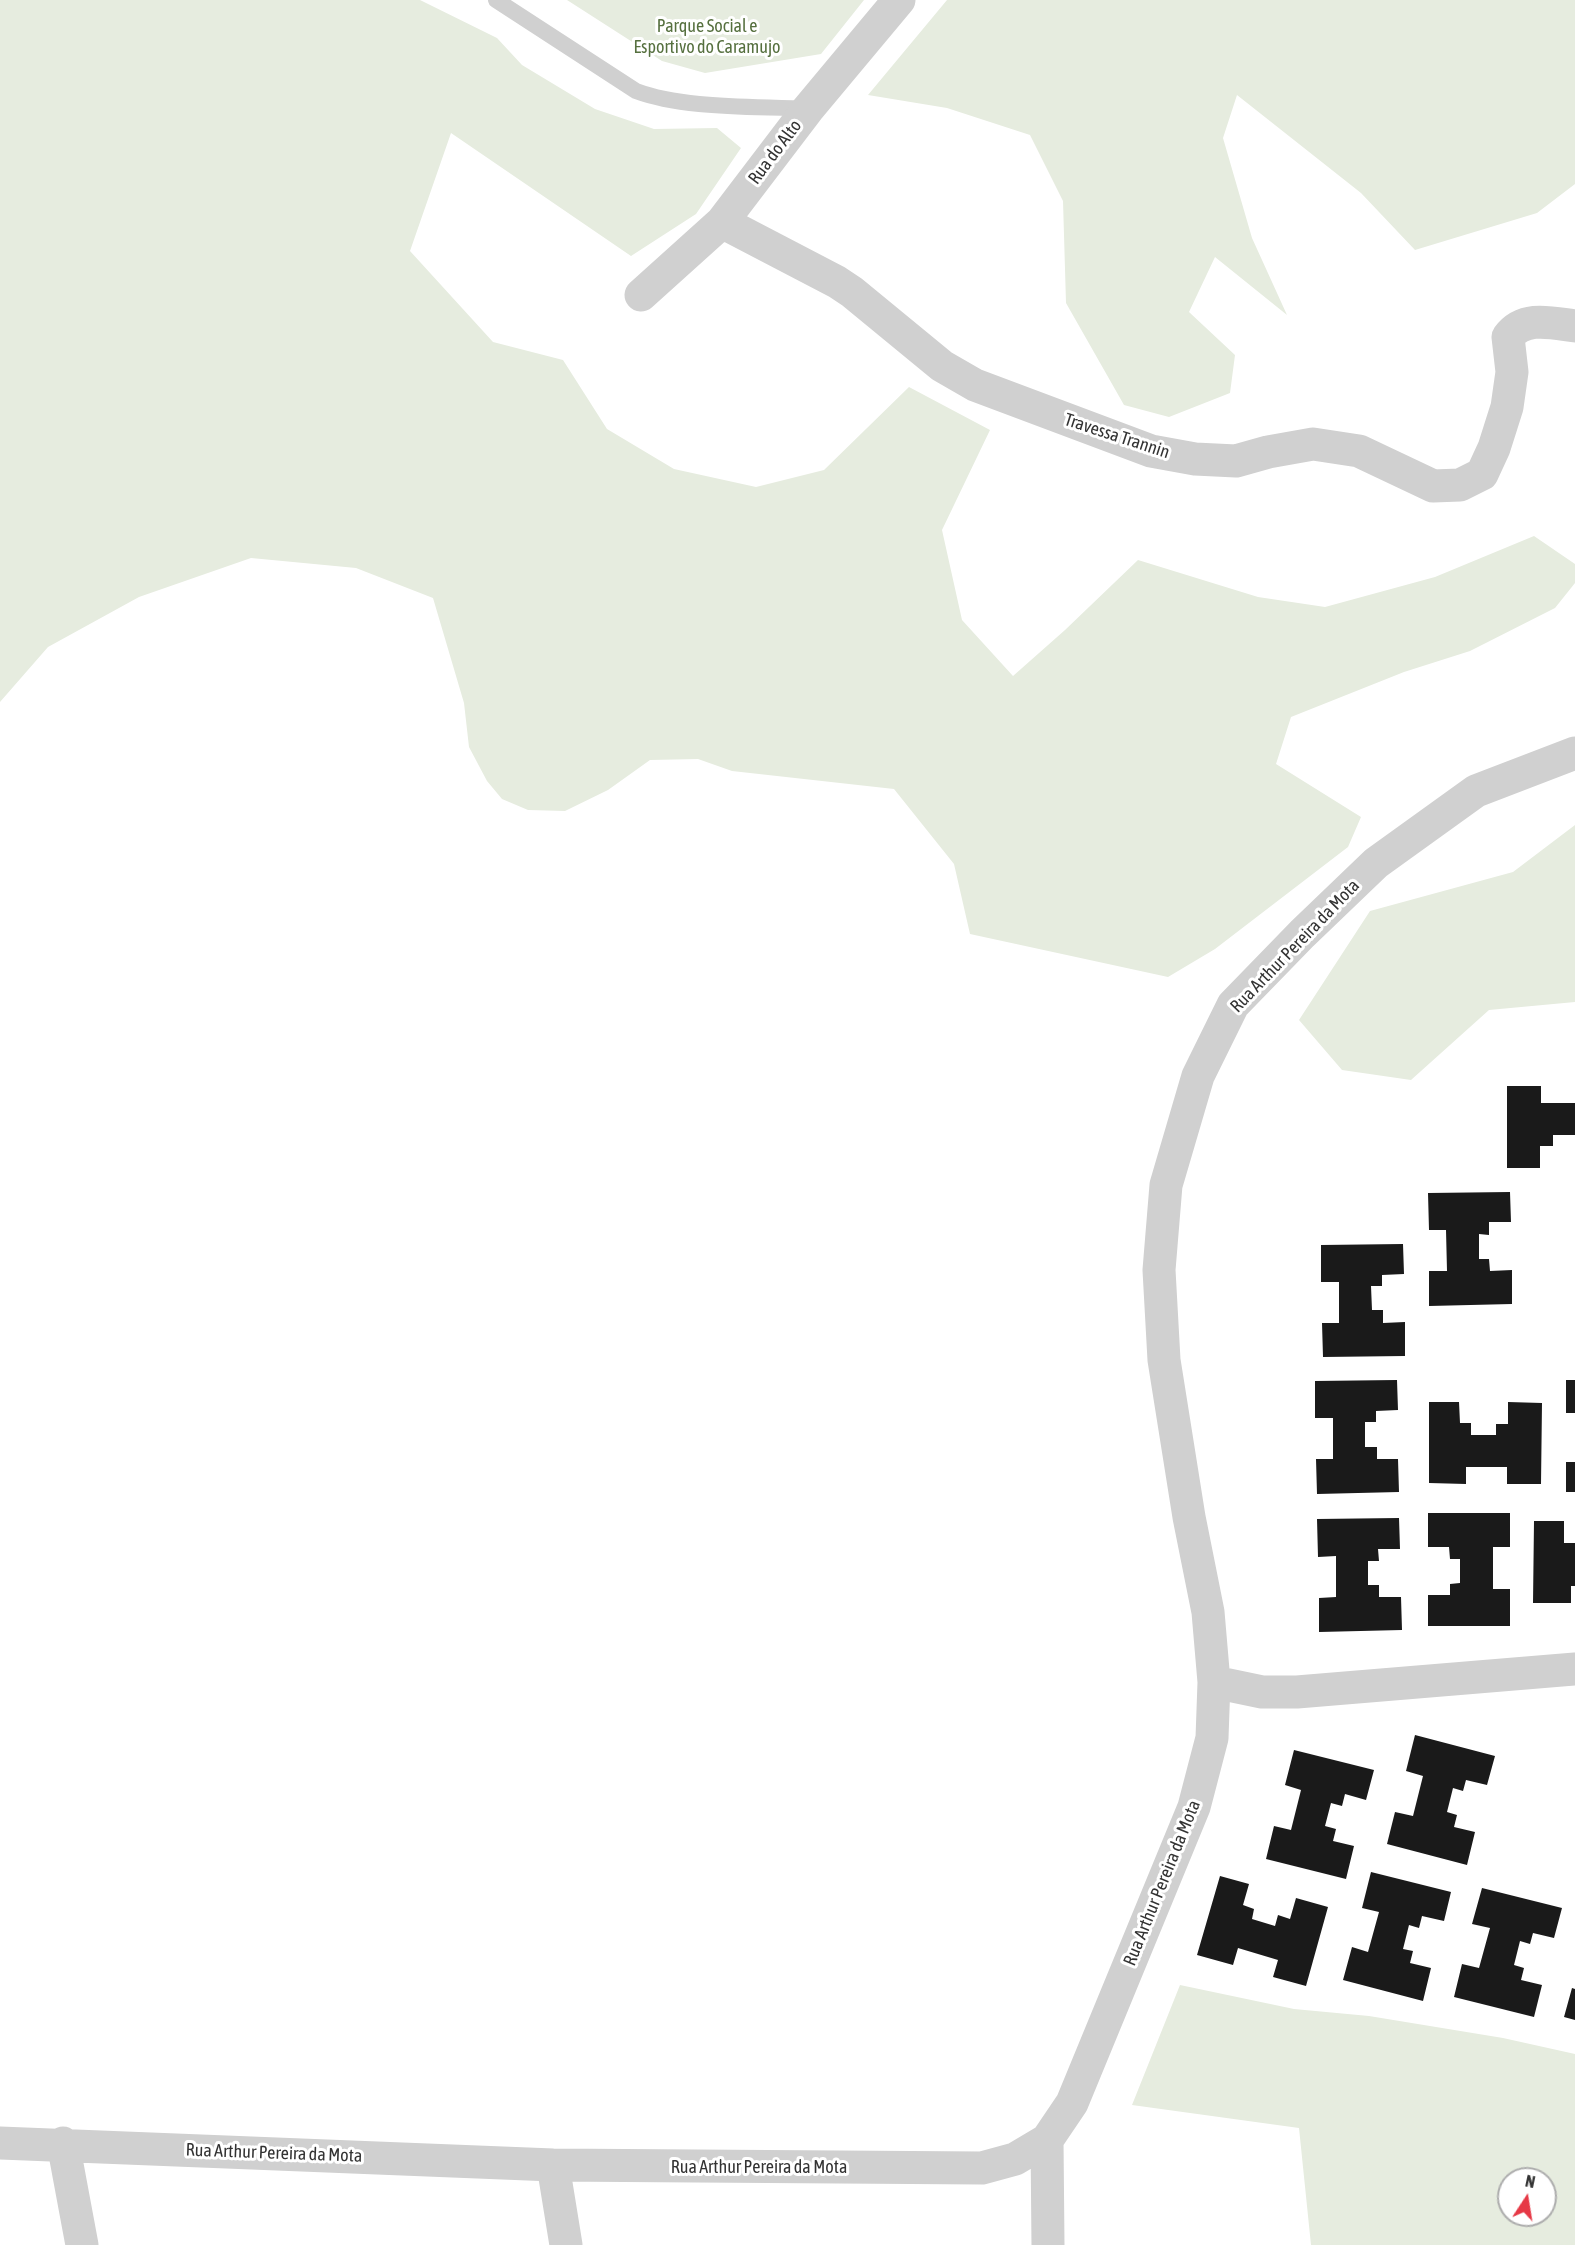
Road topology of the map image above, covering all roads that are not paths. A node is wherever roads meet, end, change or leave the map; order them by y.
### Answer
1 (496, 0) edge
2 (899, 0) edge
3 (808, 110) junction
4 (722, 222) junction
5 (642, 295) dead end
6 (1575, 326) edge
7 (1575, 753) edge
8 (1575, 1669) edge
9 (1214, 1682) junction
10 (1047, 2140) junction
11 (0, 2142) edge
12 (63, 2144) junction
13 (553, 2165) junction
14 (82, 2245) edge
15 (566, 2245) edge
16 (1048, 2245) edge

1 - 3 lane
2 - 3 street, Rua do Alto
3 - 4 street, Rua do Alto
4 - 5 street, Rua do Alto
4 - 6 street, Travessa Trannin
7 - 9 street, Rua Arthur Pereira da Mota
8 - 9 street
9 - 10 street, Rua Arthur Pereira da Mota
10 - 13 street, Rua Arthur Pereira da Mota
10 - 16 street
11 - 12 street, Rua Arthur Pereira da Mota
12 - 13 street, Rua Arthur Pereira da Mota
12 - 14 street
13 - 15 street

